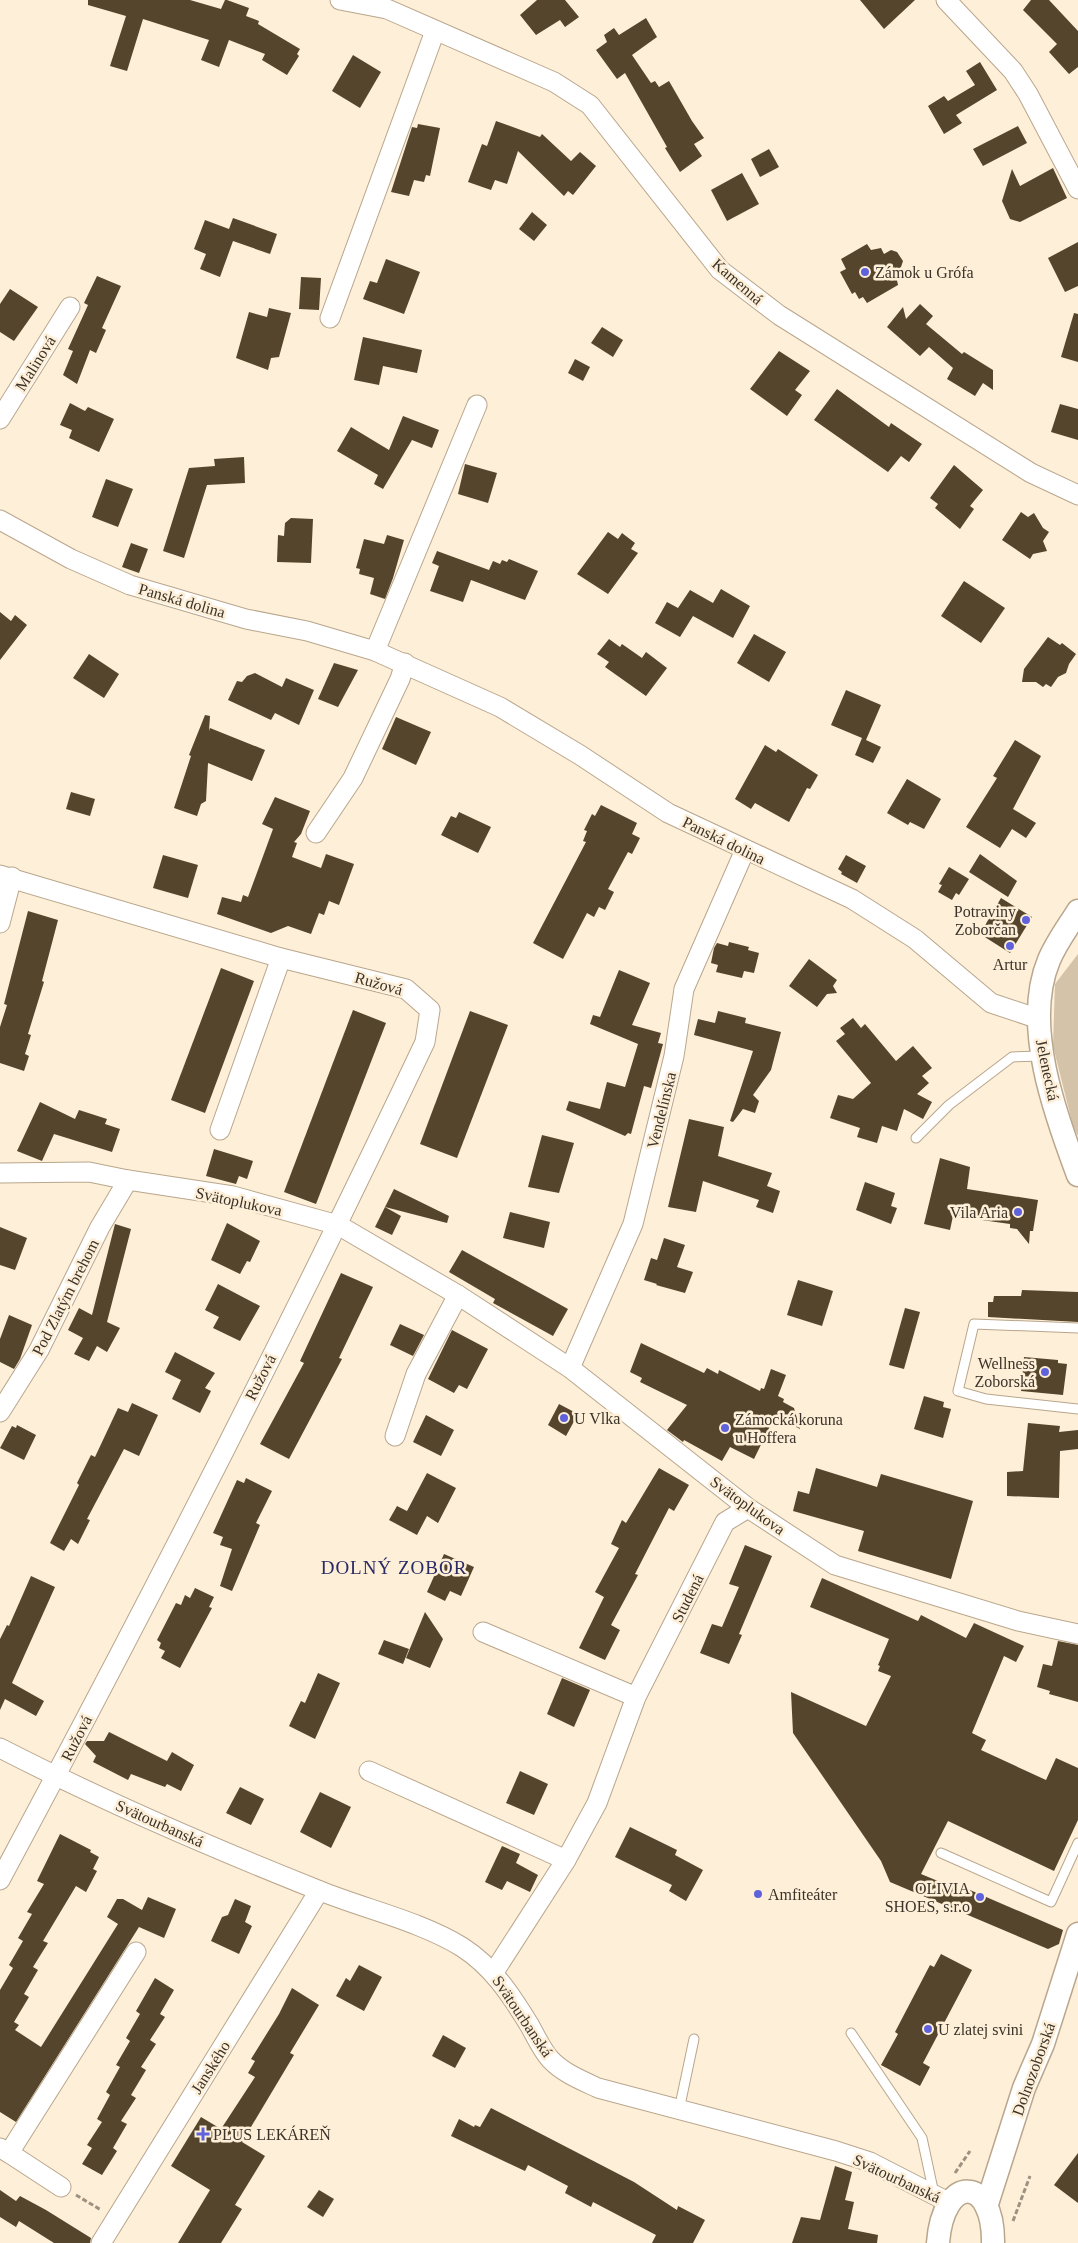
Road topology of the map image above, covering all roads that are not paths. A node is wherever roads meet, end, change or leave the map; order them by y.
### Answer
1 (340, 0) edge
2 (946, 0) edge
3 (435, 30) junction
4 (1078, 189) edge
5 (70, 307) dead end
6 (330, 318) dead end
7 (477, 405) dead end
8 (0, 420) edge
9 (1078, 495) edge
10 (0, 520) edge
11 (375, 651) junction
12 (406, 663) junction
13 (316, 833) dead end
14 (745, 850) junction
15 (6, 876) edge
16 (1078, 911) edge
17 (0, 922) edge
18 (281, 958) junction
19 (1039, 1019) junction
20 (1042, 1056) junction
21 (220, 1130) dead end
22 (916, 1138) dead end
23 (0, 1173) edge
24 (1078, 1175) edge
25 (128, 1180) junction
26 (338, 1225) junction
27 (458, 1295) junction
28 (1078, 1328) edge
29 (570, 1368) junction
30 (1078, 1410) edge
31 (0, 1412) edge
32 (395, 1436) dead end
33 (748, 1508) junction
34 (483, 1632) dead end
35 (1078, 1634) edge
36 (636, 1697) junction
37 (0, 1748) edge
38 (369, 1771) dead end
39 (56, 1777) junction
40 (1078, 1843) edge
41 (942, 1853) dead end
42 (566, 1860) junction
43 (0, 1878) edge
44 (319, 1891) junction
45 (1078, 1934) edge
46 (136, 1952) dead end
47 (494, 1972) junction
48 (851, 2033) dead end
49 (694, 2039) dead end
50 (679, 2110) junction
51 (4, 2150) edge
52 (61, 2187) road end
53 (941, 2198) junction
54 (987, 2204) junction
55 (101, 2243) edge
56 (938, 2243) edge
57 (993, 2243) edge

1 - 3 street, Kamenná
2 - 4 street
3 - 6 street
3 - 9 street, Kamenná
5 - 8 street, Malinová
7 - 11 street
10 - 11 street, Panská dolina
11 - 12 street, Panská dolina
12 - 13 street
12 - 14 street, Panská dolina
14 - 19 street, Panská dolina
14 - 29 street, Vendelínska
15 - 17 street, Ružová
15 - 18 street, Ružová
16 - 19 street, Jelenecká
18 - 21 street
18 - 26 street, Ružová
19 - 20 street, Jelenecká
20 - 22 lane
20 - 24 street, Jelenecká
23 - 25 street, Svätoplukova
25 - 26 street, Svätoplukova
25 - 31 street, Pod Zlatým brehom
26 - 27 street, Svätoplukova
26 - 39 street, Ružová
27 - 29 street, Svätoplukova
27 - 32 street
28 - 30 lane
29 - 33 street, Svätoplukova
33 - 35 street, Svätoplukova
33 - 36 street, Studená
34 - 36 street
36 - 42 street, Studená
37 - 39 street, Svätourbanská
38 - 42 street
39 - 43 street, Ružová
39 - 44 street, Svätourbanská
40 - 41 lane
42 - 47 street, Studená
44 - 47 street, Svätourbanská
44 - 55 street, Janského
45 - 54 street, Dolnozoborská
46 - 51 street
47 - 50 street, Svätourbanská
48 - 53 lane
49 - 50 lane
50 - 53 street, Svätourbanská
51 - 52 street
53 - 54 street
53 - 56 street
54 - 57 street

